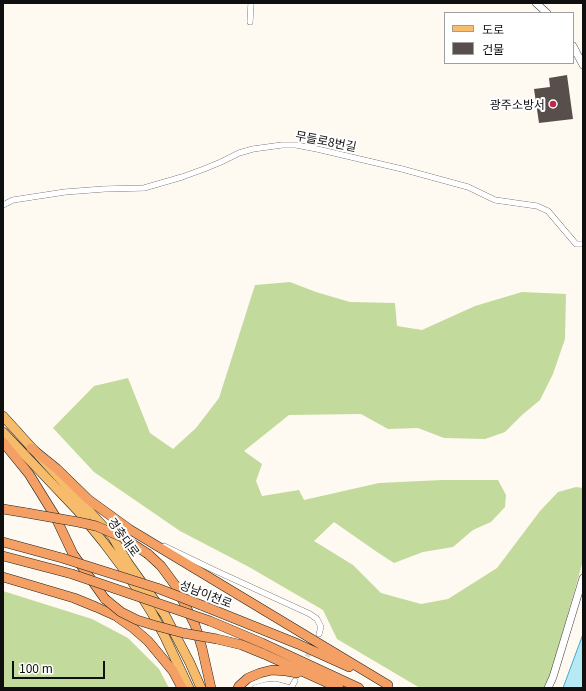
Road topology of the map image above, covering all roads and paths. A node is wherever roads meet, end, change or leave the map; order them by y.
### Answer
1 (251, 3) edge
2 (536, 3) edge
3 (546, 12) edge
4 (250, 22) dead end
5 (574, 48) edge
6 (583, 65) edge
7 (3, 205) edge
8 (583, 244) edge
9 (3, 416) edge
10 (3, 432) edge
11 (3, 442) edge
12 (31, 448) junction
13 (3, 509) edge
14 (129, 529) junction
15 (3, 542) edge
16 (3, 556) edge
17 (3, 577) edge
18 (583, 578) edge
19 (319, 634) dead end
20 (322, 680) junction
21 (295, 681) dead end
22 (391, 687) edge
23 (182, 688) edge
24 (189, 688) edge
25 (201, 688) edge
26 (211, 688) edge
27 (238, 688) edge
28 (255, 688) edge
29 (290, 688) edge
30 (339, 688) edge
31 (360, 688) edge
32 (548, 688) edge

1 - 4 street
2 - 3 street
5 - 6 street
7 - 8 street, 무들로8번길
9 - 12 main road, 경충대로
10 - 24 main road, 경충대로
11 - 20 highway, bridge
12 - 14 highway
12 - 25 main road, 경충대로
13 - 26 highway, bridge
14 - 19 street
14 - 22 highway
15 - 22 highway, 성남이천로, bridge
16 - 31 highway, 성남이천로, bridge
17 - 23 highway
18 - 32 street
20 - 27 highway
20 - 30 highway
21 - 29 street
28 - 29 street

